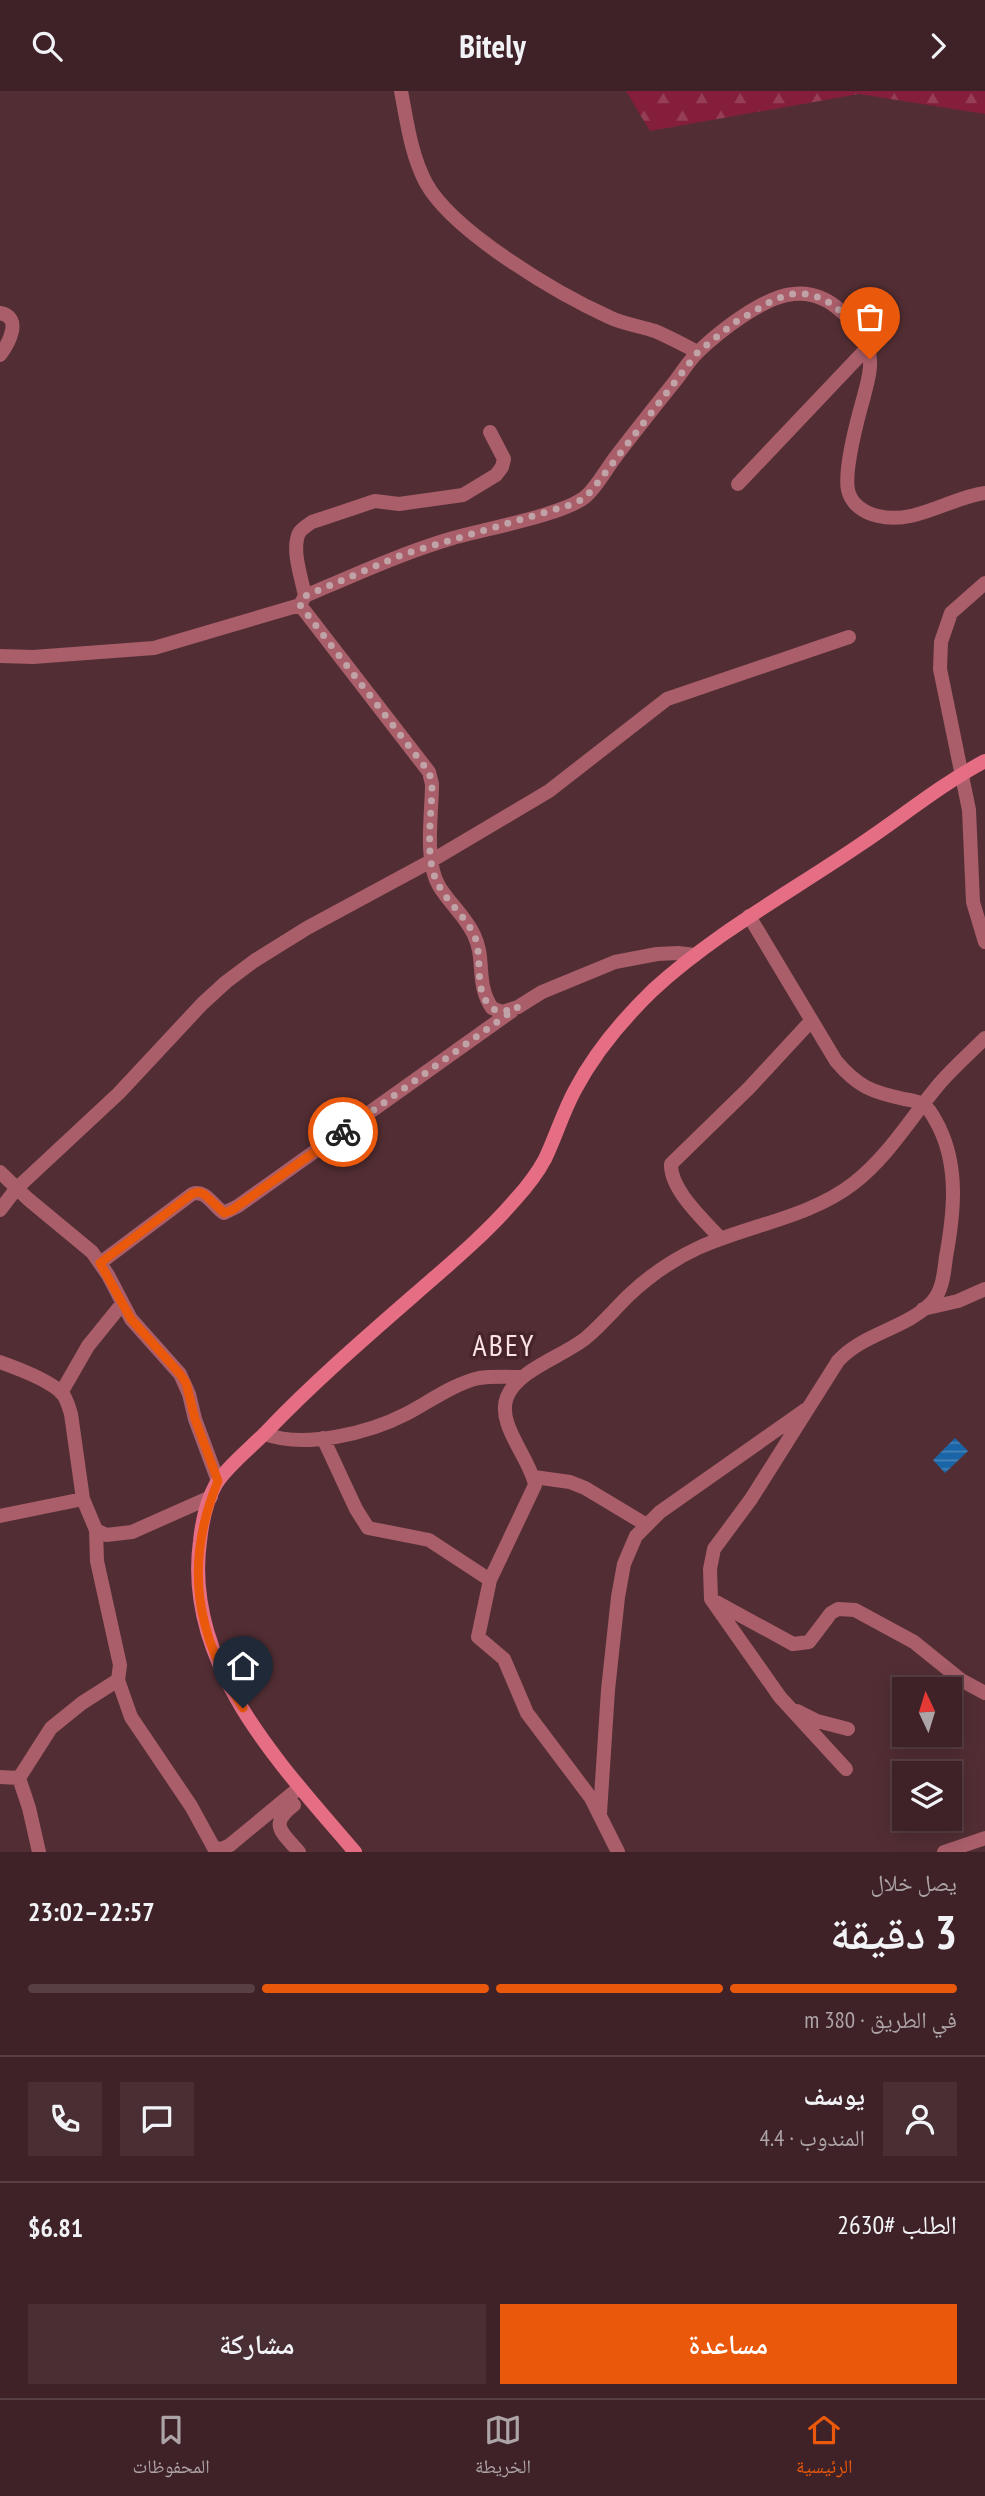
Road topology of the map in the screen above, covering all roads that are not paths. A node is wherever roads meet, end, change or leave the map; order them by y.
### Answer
1 (401, 91) edge
2 (0, 313) edge
3 (868, 347) junction
4 (698, 352) junction
5 (0, 355) edge
6 (491, 432) dead end
7 (738, 484) dead end
8 (985, 493) edge
9 (985, 583) edge
10 (302, 600) junction
11 (849, 637) dead end
12 (0, 656) edge
13 (985, 761) edge
14 (962, 773) junction
15 (431, 860) junction
16 (749, 916) junction
17 (985, 942) edge
18 (695, 955) junction
19 (518, 1007) junction
20 (811, 1021) junction
21 (985, 1038) edge
22 (923, 1104) junction
23 (0, 1172) edge
24 (16, 1189) junction
25 (0, 1210) edge
26 (721, 1238) junction
27 (100, 1263) junction
28 (985, 1289) edge
29 (122, 1304) junction
30 (922, 1310) junction
31 (0, 1361) edge
32 (522, 1377) junction
33 (61, 1393) junction
34 (809, 1407) junction
35 (265, 1434) junction
36 (324, 1438) junction
37 (534, 1477) junction
38 (218, 1481) junction
39 (211, 1497) junction
40 (83, 1499) junction
41 (0, 1515) edge
42 (645, 1524) junction
43 (96, 1530) junction
44 (490, 1580) junction
45 (711, 1599) junction
46 (118, 1680) junction
47 (985, 1693) edge
48 (780, 1697) junction
49 (848, 1729) dead end
50 (846, 1769) dead end
51 (0, 1777) edge
52 (19, 1779) junction
53 (303, 1792) junction
54 (600, 1812) junction
55 (985, 1838) edge
56 (39, 1852) edge
57 (299, 1852) edge
58 (355, 1852) edge
59 (618, 1852) edge
60 (944, 1852) edge

1 - 4 street
2 - 5 street
3 - 4 street
3 - 7 street
3 - 8 street
4 - 10 street
6 - 10 street
9 - 14 street
10 - 12 street
10 - 15 street
11 - 15 street
13 - 14 main road
14 - 16 main road
14 - 17 street
15 - 19 street
15 - 24 street
16 - 18 main road
16 - 20 street
18 - 19 street
18 - 35 main road
19 - 27 street
20 - 22 street
20 - 26 street
21 - 22 street
22 - 26 street
22 - 30 street
23 - 24 street
24 - 25 street
24 - 27 street
26 - 32 street
27 - 29 street
28 - 30 street
29 - 33 street
29 - 38 street
30 - 34 street
31 - 33 street
32 - 36 street
32 - 37 street
33 - 40 street
34 - 42 street
34 - 45 street
35 - 36 street
35 - 38 main road
36 - 44 street
37 - 42 street
37 - 44 street
38 - 39 main road
39 - 43 street
39 - 53 main road
40 - 41 street
40 - 43 street
42 - 54 street
43 - 46 street
44 - 54 street
45 - 47 street
45 - 48 street
46 - 52 street
46 - 53 street
48 - 49 street
48 - 50 street
51 - 52 street
52 - 56 street
53 - 57 street
53 - 58 main road
54 - 59 street
55 - 60 street

